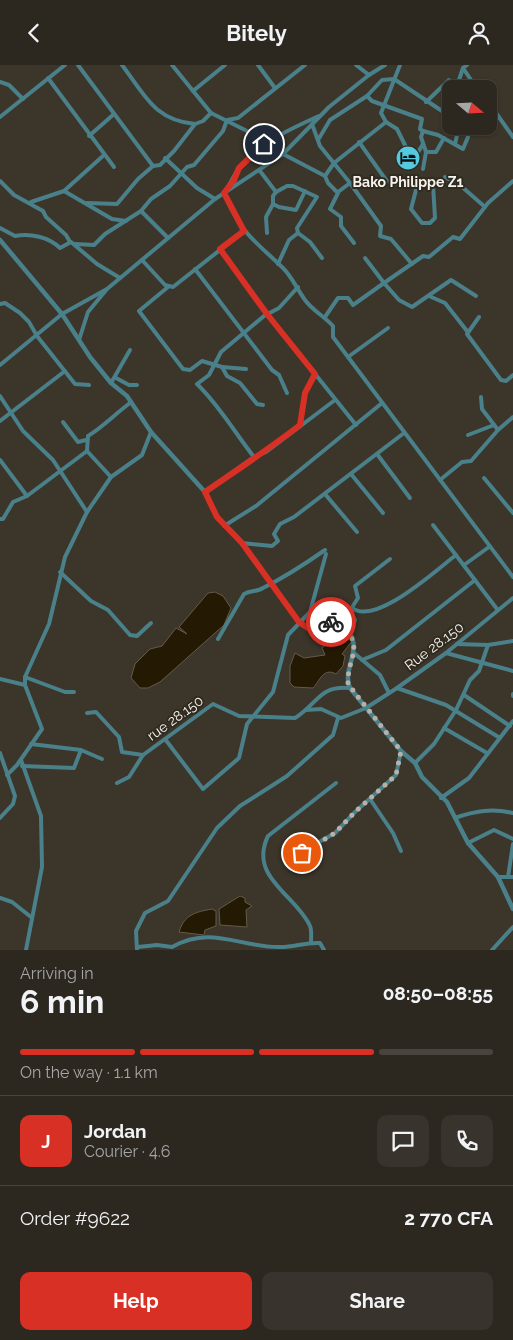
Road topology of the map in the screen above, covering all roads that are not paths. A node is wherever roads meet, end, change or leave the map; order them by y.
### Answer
1 (65, 65) edge
2 (78, 65) edge
3 (122, 65) edge
4 (172, 65) edge
5 (225, 65) edge
6 (258, 65) edge
7 (305, 65) edge
8 (356, 65) edge
9 (386, 65) edge
10 (400, 65) edge
11 (467, 65) edge
12 (299, 67) edge
13 (463, 68) junction
14 (369, 75) junction
15 (48, 78) junction
16 (394, 79) junction
17 (471, 80) edge
18 (0, 82) edge
19 (275, 89) junction
20 (193, 91) junction
21 (367, 96) junction
22 (23, 99) junction
23 (426, 102) junction
24 (382, 105) junction
25 (442, 112) edge
26 (211, 113) junction
27 (114, 114) junction
28 (319, 116) junction
29 (498, 116) edge
30 (0, 117) edge
31 (227, 121) junction
32 (386, 122) junction
33 (195, 124) junction
34 (312, 124) junction
35 (423, 131) junction
36 (457, 135) edge
37 (468, 135) edge
38 (89, 136) junction
39 (513, 137) edge
40 (318, 139) junction
41 (444, 139) junction
42 (359, 142) junction
43 (264, 144) junction
44 (423, 144) junction
45 (454, 144) junction
46 (426, 152) junction
47 (284, 154) junction
48 (104, 155) junction
49 (165, 158) junction
50 (334, 163) junction
51 (114, 167) dead end
52 (153, 167) junction
53 (423, 169) dead end
54 (260, 171) junction
55 (181, 173) junction
56 (325, 176) junction
57 (445, 177) dead end
58 (0, 181) edge
59 (513, 181) edge
60 (350, 183) junction
61 (417, 186) junction
62 (64, 191) junction
63 (305, 191) junction
64 (276, 192) junction
65 (338, 192) junction
66 (224, 193) junction
67 (215, 199) junction
68 (31, 202) junction
69 (87, 203) junction
70 (273, 204) junction
71 (485, 207) junction
72 (141, 211) junction
73 (127, 221) junction
74 (0, 228) edge
75 (244, 231) junction
76 (267, 233) dead end
77 (298, 233) junction
78 (168, 238) junction
79 (0, 240) edge
80 (70, 243) junction
81 (354, 243) dead end
82 (75, 244) junction
83 (220, 249) junction
84 (322, 258) dead end
85 (365, 258) dead end
86 (142, 260) junction
87 (278, 264) junction
88 (412, 264) junction
89 (195, 269) junction
90 (120, 278) junction
91 (384, 283) junction
92 (168, 287) junction
93 (298, 287) junction
94 (107, 289) junction
95 (429, 296) junction
96 (476, 296) dead end
97 (0, 304) edge
98 (62, 314) junction
99 (267, 314) junction
100 (325, 317) junction
101 (479, 317) dead end
102 (388, 328) dead end
103 (467, 331) junction
104 (245, 333) junction
105 (37, 336) junction
106 (79, 341) junction
107 (130, 350) dead end
108 (348, 357) junction
109 (214, 364) junction
110 (0, 365) edge
111 (222, 367) junction
112 (246, 369) dead end
113 (65, 371) junction
114 (315, 374) junction
115 (513, 375) edge
116 (116, 378) junction
117 (111, 383) junction
118 (89, 385) dead end
119 (138, 385) dead end
120 (287, 393) dead end
121 (0, 396) edge
122 (481, 397) dead end
123 (335, 400) junction
124 (130, 403) junction
125 (382, 403) junction
126 (263, 405) dead end
127 (12, 412) junction
128 (513, 417) edge
129 (0, 421) edge
130 (63, 422) dead end
131 (300, 425) junction
132 (356, 425) junction
133 (494, 425) junction
134 (498, 430) junction
135 (150, 432) junction
136 (404, 433) junction
137 (468, 435) dead end
138 (86, 440) junction
139 (87, 451) junction
140 (377, 454) junction
141 (254, 457) junction
142 (0, 460) edge
143 (60, 471) junction
144 (351, 474) junction
145 (111, 477) junction
146 (484, 478) dead end
147 (440, 480) junction
148 (205, 492) junction
149 (325, 494) junction
150 (27, 496) junction
151 (410, 498) dead end
152 (87, 512) junction
153 (512, 512) edge
154 (383, 513) dead end
155 (0, 519) edge
156 (224, 525) junction
157 (433, 525) dead end
158 (357, 532) dead end
159 (242, 543) junction
160 (489, 547) junction
161 (456, 555) junction
162 (390, 559) dead end
163 (464, 565) junction
164 (60, 573) junction
165 (513, 577) edge
166 (475, 580) junction
167 (271, 583) junction
168 (513, 598) edge
169 (352, 608) junction
170 (497, 609) junction
171 (299, 622) junction
172 (151, 623) dead end
173 (349, 631) junction
174 (218, 639) dead end
175 (513, 641) edge
176 (457, 644) junction
177 (488, 645) junction
178 (354, 653) junction
179 (446, 653) junction
180 (362, 660) junction
181 (483, 662) junction
182 (513, 671) edge
183 (25, 677) junction
184 (0, 679) edge
185 (25, 685) junction
186 (397, 688) junction
187 (350, 689) junction
188 (74, 691) dead end
189 (389, 693) junction
190 (464, 695) junction
191 (366, 708) junction
192 (305, 710) junction
193 (456, 710) junction
194 (87, 713) dead end
195 (252, 716) junction
196 (338, 718) junction
197 (513, 721) edge
198 (510, 725) junction
199 (444, 728) junction
200 (500, 738) junction
201 (165, 739) junction
202 (31, 744) junction
203 (81, 750) junction
204 (401, 751) junction
205 (0, 753) edge
206 (488, 753) junction
207 (143, 755) junction
208 (102, 759) dead end
209 (21, 760) junction
210 (415, 763) junction
211 (22, 766) junction
212 (7, 775) junction
213 (117, 783) dead end
214 (336, 783) dead end
215 (441, 798) junction
216 (370, 799) junction
217 (513, 805) edge
218 (512, 813) edge
219 (0, 818) edge
220 (455, 818) junction
221 (513, 839) edge
222 (468, 843) junction
223 (513, 844) edge
224 (401, 851) dead end
225 (296, 855) dead end
226 (498, 877) junction
227 (510, 877) edge
228 (0, 898) edge
229 (513, 909) edge
230 (31, 917) junction
231 (513, 927) edge
232 (311, 942) junction
233 (157, 945) junction
234 (137, 948) edge
235 (26, 950) edge
236 (161, 950) edge
237 (324, 950) edge
238 (492, 950) edge

1 - 15 street
2 - 27 street
3 - 33 street
4 - 20 street
5 - 20 street
6 - 19 street
7 - 12 street
8 - 14 street
9 - 14 street
10 - 16 street
11 - 13 street
12 - 19 street
13 - 17 street
13 - 23 street
14 - 28 street
15 - 22 street
15 - 38 street
16 - 21 street
16 - 23 street
16 - 24 street
18 - 22 street
19 - 31 street
20 - 26 street
21 - 24 street
21 - 40 street
22 - 30 street
23 - 25 street
24 - 32 street
24 - 35 street
26 - 31 street
26 - 33 street
27 - 38 street
27 - 52 street
28 - 34 street
28 - 43 street
29 - 39 street
31 - 43 street
31 - 55 street
32 - 42 street
32 - 44 street
33 - 49 street
34 - 40 street
34 - 47 street
35 - 41 street
35 - 44 street
36 - 45 street
37 - 45 street
38 - 48 street
40 - 50 street
41 - 45 street
41 - 46 street
42 - 50 street
42 - 61 street
43 - 66 street
44 - 46 street
46 - 53 street
47 - 54 street
47 - 56 street
48 - 51 street
48 - 62 street
49 - 52 street
49 - 55 street
50 - 56 street
50 - 60 street
52 - 69 street
54 - 64 street
54 - 66 street
55 - 67 street
55 - 72 street
56 - 65 street
57 - 71 street
58 - 68 street
59 - 71 street
60 - 65 street
60 - 88 street
61 - 61 street
62 - 68 street
62 - 69 street
63 - 64 street
63 - 70 street
63 - 77 street
64 - 70 street
65 - 81 street
66 - 67 street
66 - 75 street
67 - 78 street
68 - 80 street
69 - 73 street
70 - 76 street
71 - 88 street
72 - 73 street
72 - 78 street
73 - 82 street
74 - 80 street
75 - 83 street
75 - 87 street
77 - 84 street
77 - 87 street
78 - 86 street
79 - 98 street
80 - 82 street
82 - 90 street
83 - 89 street
83 - 99 street
85 - 91 street
86 - 90 street
86 - 92 street
87 - 93 street
88 - 91 street
89 - 92 street
89 - 104 street
90 - 94 street
91 - 95 street
91 - 100 street
92 - 109 street
93 - 99 street
93 - 100 street
94 - 98 street
94 - 106 street
95 - 96 street
95 - 103 street
97 - 105 street
98 - 105 street
98 - 106 street
99 - 104 street
99 - 114 street
100 - 108 street
101 - 103 street
102 - 108 street
103 - 115 street
104 - 109 street
104 - 120 street
105 - 110 street
105 - 113 street
106 - 117 street
107 - 116 street
108 - 125 street
109 - 111 street
109 - 141 street
111 - 112 street
111 - 126 street
113 - 118 street
113 - 127 street
114 - 123 street
114 - 131 street
116 - 117 street
116 - 119 street
117 - 124 street
121 - 127 street
122 - 133 street
123 - 131 street
123 - 132 street
124 - 135 street
124 - 138 street
125 - 132 street
125 - 136 street
127 - 129 street
127 - 143 street
128 - 134 street
130 - 138 street
131 - 141 street
132 - 156 street
133 - 134 street
133 - 137 street
134 - 147 street
135 - 145 street
135 - 148 street
136 - 140 street
136 - 147 street
138 - 139 street
139 - 143 street
139 - 145 street
140 - 144 street
140 - 151 street
141 - 148 street
142 - 150 street
143 - 150 street
143 - 152 street
144 - 149 street
144 - 154 street
145 - 152 street
146 - 153 street
147 - 160 street
148 - 156 street
149 - 158 street
149 - 159 street
150 - 155 street
152 - 164 street
156 - 159 street
157 - 161 street
159 - 167 street
160 - 163 street
160 - 165 street
161 - 163 street
161 - 169 street
162 - 169 street
163 - 166 street
164 - 172 street
164 - 183 street
166 - 170 street
166 - 180 street
167 - 171 street
167 - 171 street
167 - 174 street
168 - 170 street, Rue 28.150
169 - 173 street
170 - 176 street, Rue 28.150
171 - 173 street
171 - 195 street
173 - 178 street
175 - 177 street
176 - 177 street
176 - 179 street, Rue 28.150
177 - 181 street
178 - 180 street
178 - 187 street
179 - 181 street
179 - 186 street, Rue 28.150
180 - 189 street
181 - 182 street
181 - 190 street
183 - 185 street
183 - 188 street
184 - 185 street
185 - 202 street
186 - 189 street, Rue 28.150
186 - 193 street
187 - 191 street
187 - 192 street, rue 28.150
189 - 191 street, Rue 28.150
190 - 193 street
190 - 198 street
191 - 196 street
191 - 204 street
192 - 195 street, rue 28.150
192 - 196 street, rue 28.150
193 - 199 street
193 - 200 street
194 - 207 street
195 - 201 street, rue 28.150
195 - 201 street
196 - 234 street
197 - 198 street
198 - 200 street
199 - 206 street
199 - 210 street
200 - 206 street
201 - 207 street, rue 28.150
202 - 203 street
202 - 209 street
203 - 208 street
203 - 211 street
204 - 210 street
204 - 216 street
205 - 212 street
206 - 215 street
207 - 213 street
209 - 211 street
209 - 212 street
210 - 215 street
211 - 230 street
212 - 219 street
214 - 232 street
215 - 220 street
216 - 224 street
216 - 225 street
217 - 218 street
218 - 220 street
220 - 222 street
221 - 222 street
222 - 226 street
223 - 227 street
226 - 227 street
226 - 229 street
228 - 230 street
230 - 235 street
231 - 238 street
232 - 233 street
232 - 237 street
233 - 234 street
233 - 236 street

